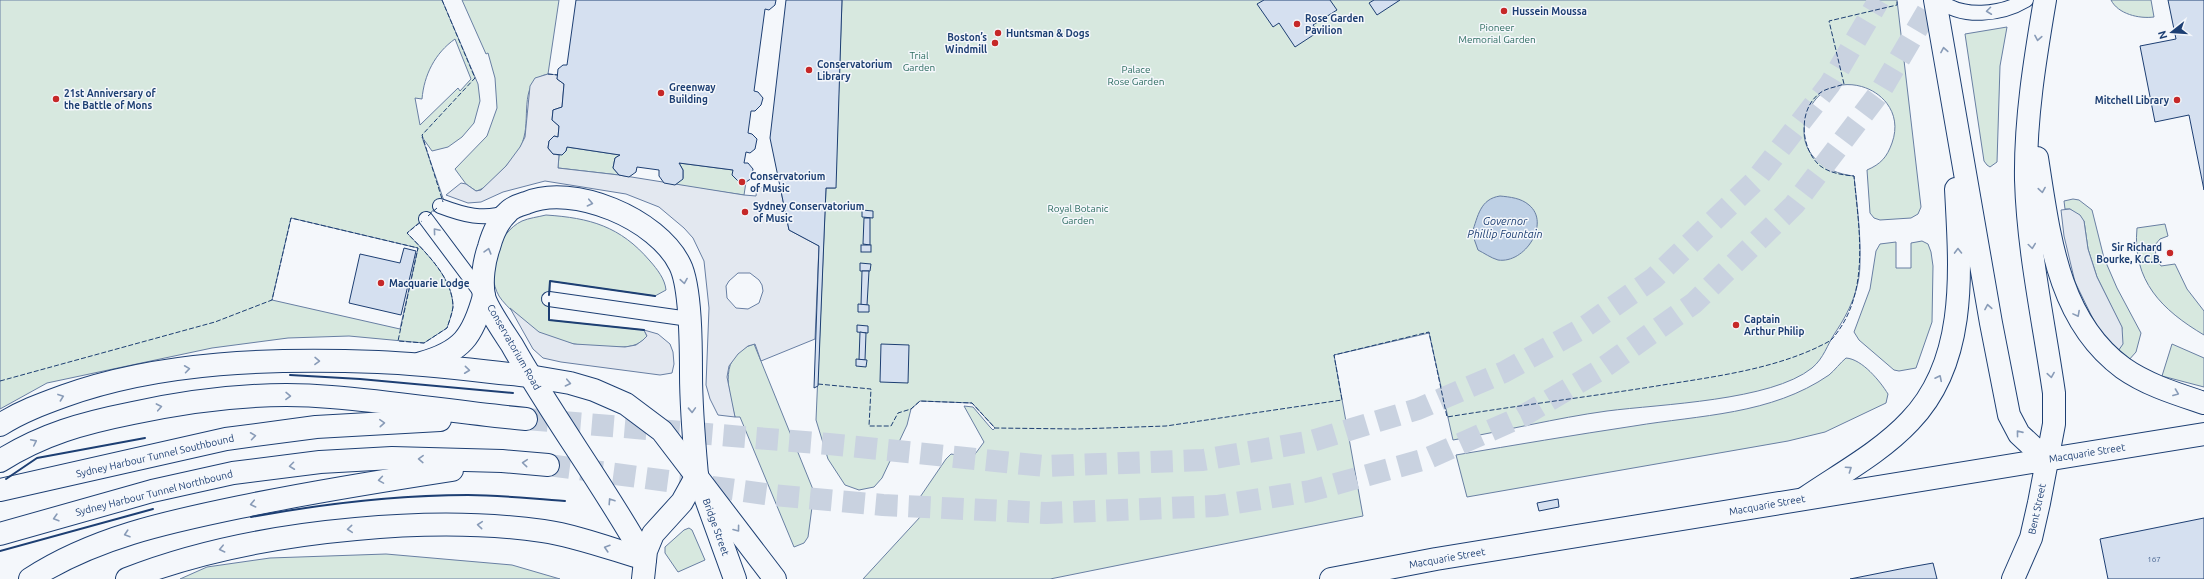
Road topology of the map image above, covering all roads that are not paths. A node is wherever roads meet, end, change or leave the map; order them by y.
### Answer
1 (1935, 0) edge
2 (1939, 0) edge
3 (2026, 0) edge
4 (2045, 0) edge
5 (1951, 89) junction
6 (2029, 110) junction
7 (440, 206) dead end
8 (508, 211) junction
9 (426, 219) dead end
10 (484, 296) junction
11 (549, 299) dead end
12 (689, 319) junction
13 (414, 364) junction
14 (529, 376) junction
15 (2204, 403) edge
16 (503, 417) junction
17 (526, 419) tunnel mouth
18 (0, 425) edge
19 (2204, 434) edge
20 (2047, 460) junction
21 (0, 461) edge
22 (502, 461) junction
23 (548, 465) tunnel mouth
24 (697, 475) junction
25 (0, 490) edge
26 (1805, 498) junction
27 (0, 534) edge
28 (644, 569) edge
29 (30, 579) edge
30 (127, 579) edge
31 (655, 579) edge
32 (735, 579) edge
33 (775, 579) edge
34 (1331, 579) edge
35 (2013, 579) edge

5 -> 1 main road
3 -> 2 lane
4 -> 6 main road
20 -> 5 main road
26 -> 5 main road
6 -> 15 main road
6 -> 20 main road, Bent Street
7 - 8 lane
10 -> 8 main road, Conservatorium Road
8 -> 12 main road
10 -> 9 lane
10 - 13 main road
10 - 14 main road, Conservatorium Road
11 - 12 lane
12 -> 24 main road
13 -> 14 main road
18 -> 13 main road
14 -> 24 main road
28 -> 14 main road, Conservatorium Road
16 - 17 main road
21 -> 16 main road
25 -> 16 main road, Sydney Harbour Tunnel Southbound
19 - 20 main road, Macquarie Street
20 - 26 main road, Macquarie Street
20 - 35 main road, Bent Street
23 -> 22 main road
22 -> 27 main road, Sydney Harbour Tunnel Northbound
22 -> 29 main road
24 - 28 main road
24 - 32 main road, Bridge Street
24 -> 33 main road
26 - 34 main road, Macquarie Street
28 -> 30 main road
28 - 31 main road, Conservatorium Road

